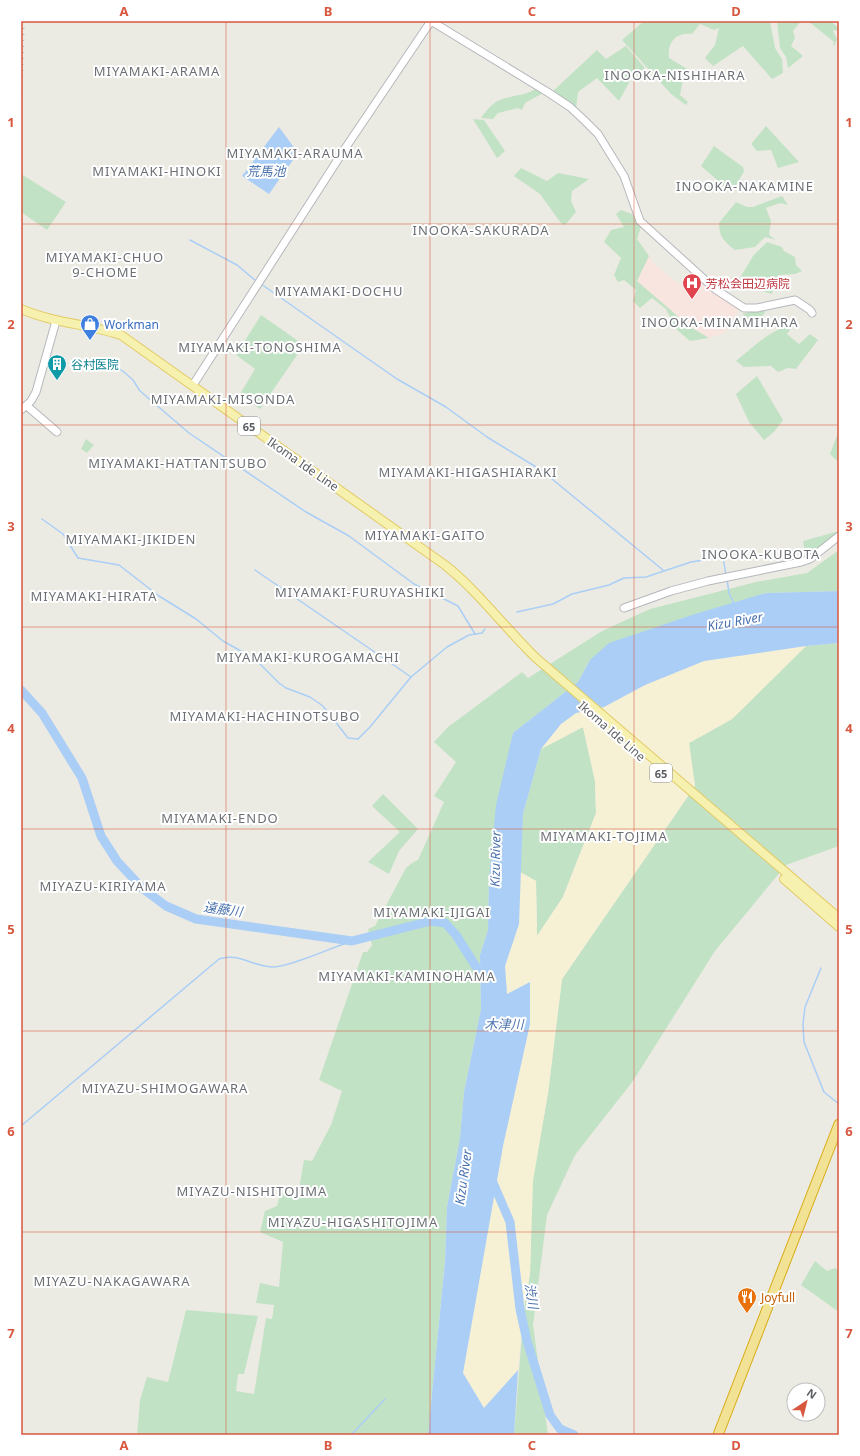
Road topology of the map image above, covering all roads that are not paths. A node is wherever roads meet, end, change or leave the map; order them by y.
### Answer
1 (21, 309) edge
2 (812, 313) dead end
3 (56, 321) junction
4 (193, 385) junction
5 (24, 408) edge
6 (57, 432) dead end
7 (839, 536) edge
8 (624, 608) dead end
9 (792, 882) junction
10 (839, 918) edge
11 (839, 927) edge
12 (839, 1124) edge
13 (718, 1435) edge

1 - 3 main road, Ikoma Ide Line / 65
2 - 4 street
3 - 4 main road, Ikoma Ide Line / 65
3 - 5 street
4 - 9 main road, Ikoma Ide Line / 65
5 - 6 street
7 - 8 street
9 - 10 main road, Ikoma Ide Line / 65
9 - 11 main road, Ikoma Ide Line / 65
12 - 13 highway

